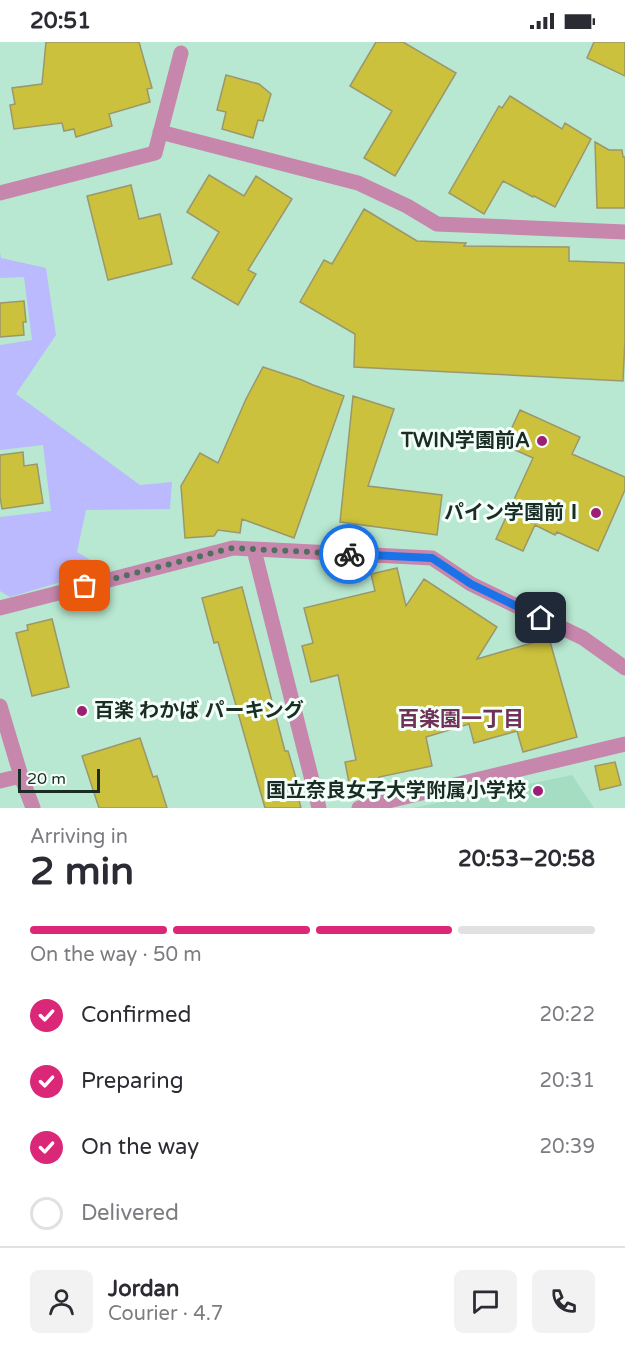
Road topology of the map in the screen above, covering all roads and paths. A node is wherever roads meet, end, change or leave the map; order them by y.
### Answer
1 (181, 53) dead end
2 (160, 132) junction
3 (0, 193) edge
4 (625, 232) edge
5 (254, 550) junction
6 (0, 608) edge
7 (625, 668) edge
8 (0, 706) edge
9 (625, 744) edge
10 (21, 776) junction
11 (0, 781) edge
12 (33, 808) edge
13 (319, 808) edge
14 (359, 808) edge

1 - 2 street
2 - 3 street
2 - 4 street
5 - 6 street
5 - 7 street
5 - 13 street
8 - 10 street
9 - 14 street
10 - 11 street
10 - 12 street

